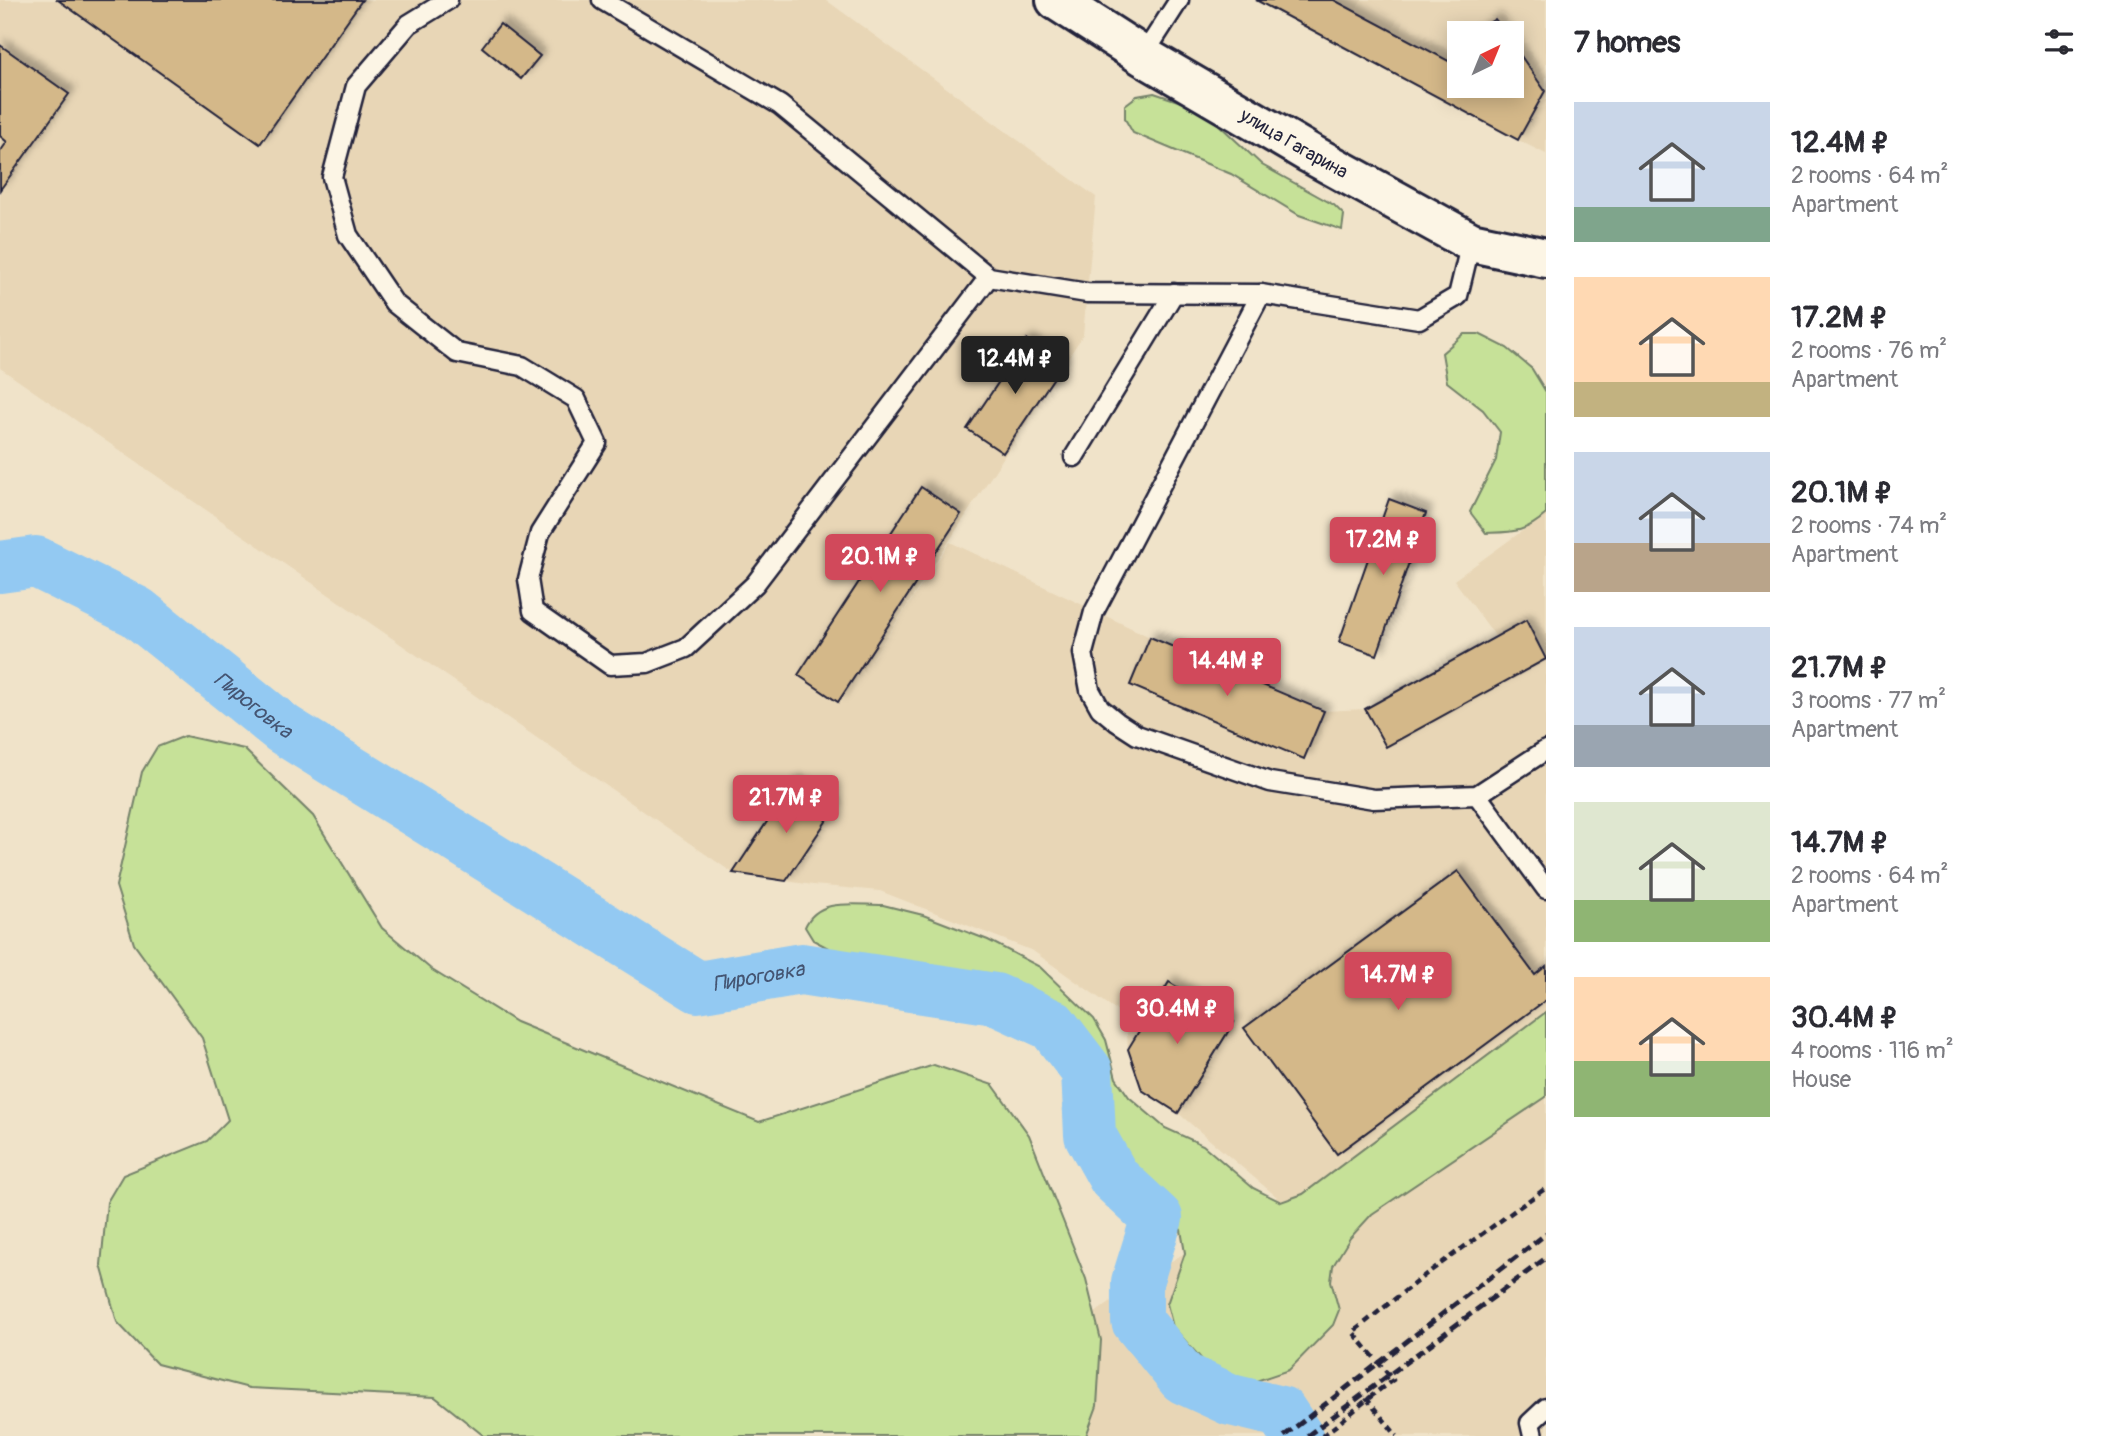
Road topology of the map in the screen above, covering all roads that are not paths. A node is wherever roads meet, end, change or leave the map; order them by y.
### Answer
1 (448, 0) edge
2 (602, 0) edge
3 (1056, 0) edge
4 (1179, 0) edge
5 (1143, 56) junction
6 (1472, 242) junction
7 (1546, 258) edge
8 (989, 277) junction
9 (1174, 293) junction
10 (1261, 294) junction
11 (1074, 457) dead end
12 (1546, 750) edge
13 (1477, 795) junction
14 (1546, 890) edge
15 (1546, 1408) edge
16 (1533, 1436) edge

1 - 8 lane
2 - 8 lane
3 - 5 main road, улица Гагарина
4 - 5 lane
5 - 6 main road, улица Гагарина
6 - 7 main road, улица Гагарина
6 - 10 lane
8 - 9 lane
9 - 10 lane
9 - 11 lane
10 - 13 lane
12 - 13 lane
13 - 14 lane
15 - 16 lane

